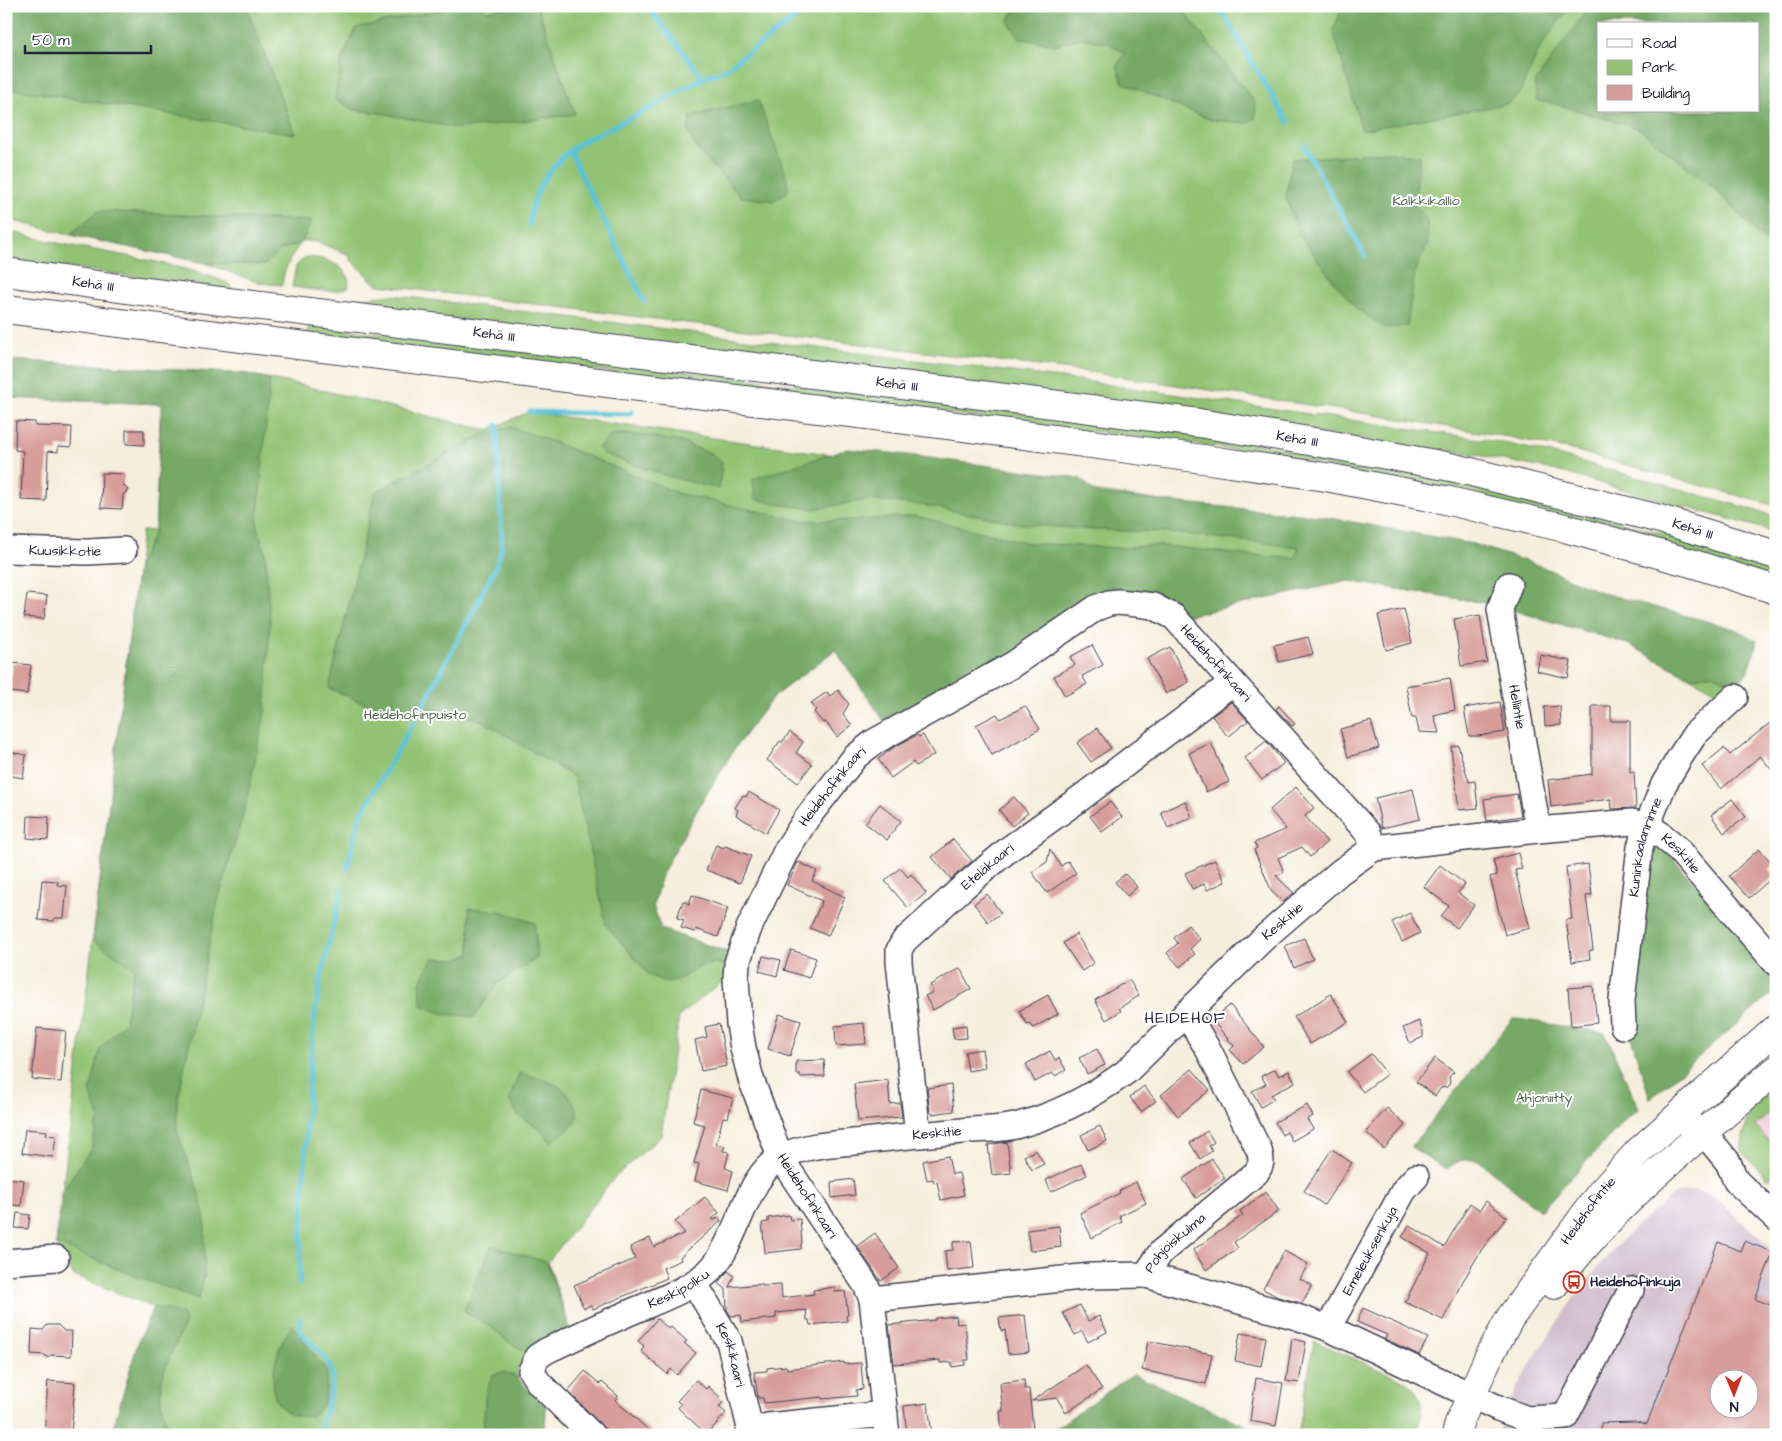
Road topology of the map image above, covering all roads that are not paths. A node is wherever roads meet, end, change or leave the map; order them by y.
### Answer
1 (6, 272) edge
2 (6, 309) edge
3 (6, 550) edge
4 (124, 550) dead end
5 (1771, 552) edge
6 (1509, 585) dead end
7 (1776, 590) edge
8 (1232, 683) junction
9 (1735, 696) dead end
10 (1647, 826) junction
11 (1538, 830) junction
12 (1374, 848) junction
13 (1776, 963) edge
14 (1186, 1013) junction
15 (1623, 1026) dead end
16 (1776, 1029) edge
17 (1776, 1070) edge
18 (1678, 1117) junction
19 (918, 1134) junction
20 (1698, 1139) junction
21 (780, 1157) junction
22 (1416, 1177) dead end
23 (1776, 1218) edge
24 (56, 1258) dead end
25 (6, 1262) edge
26 (1146, 1275) junction
27 (695, 1284) junction
28 (1631, 1290) dead end
29 (872, 1298) junction
30 (1328, 1328) junction
31 (1478, 1399) junction
32 (886, 1424) edge
33 (749, 1433) edge
34 (592, 1435) edge
35 (1456, 1435) edge
36 (1472, 1435) edge

1 - 5 main road, Kehä III
2 - 7 main road
3 - 4 street, Kuusikkotie
6 - 11 street, Hellintie
8 - 12 street, Heidehofinkaari
8 - 19 street, Eteläkaari
8 - 21 street, Heidehofinkaari
9 - 10 street, Kuninkaalanrinne
10 - 11 street, Keskitie
10 - 13 street, Keskitie
10 - 15 street, Kuninkaalanrinne
11 - 12 street, Keskitie
12 - 14 street, Keskitie
14 - 19 street, Keskitie
14 - 26 street, Pohjoiskulma
16 - 18 main road, Heidehofintie
17 - 20 main road, Heidehofintie
18 - 20 street
18 - 31 main road, Heidehofintie
19 - 21 street, Keskitie
20 - 23 street
20 - 31 main road, Heidehofintie
21 - 27 street, Keskipolku
21 - 29 street, Heidehofinkaari
22 - 30 street, Emeleuksenkuja
24 - 25 street
26 - 29 street, Pohjoiskulma
26 - 30 street
27 - 33 street, Keskikaari
27 - 34 street, Keskipolku
28 - 31 street
29 - 32 street, Heidehofinkaari
30 - 31 street
31 - 35 main road, Heidehofintie
31 - 36 main road, Heidehofintie
32 - 33 street

